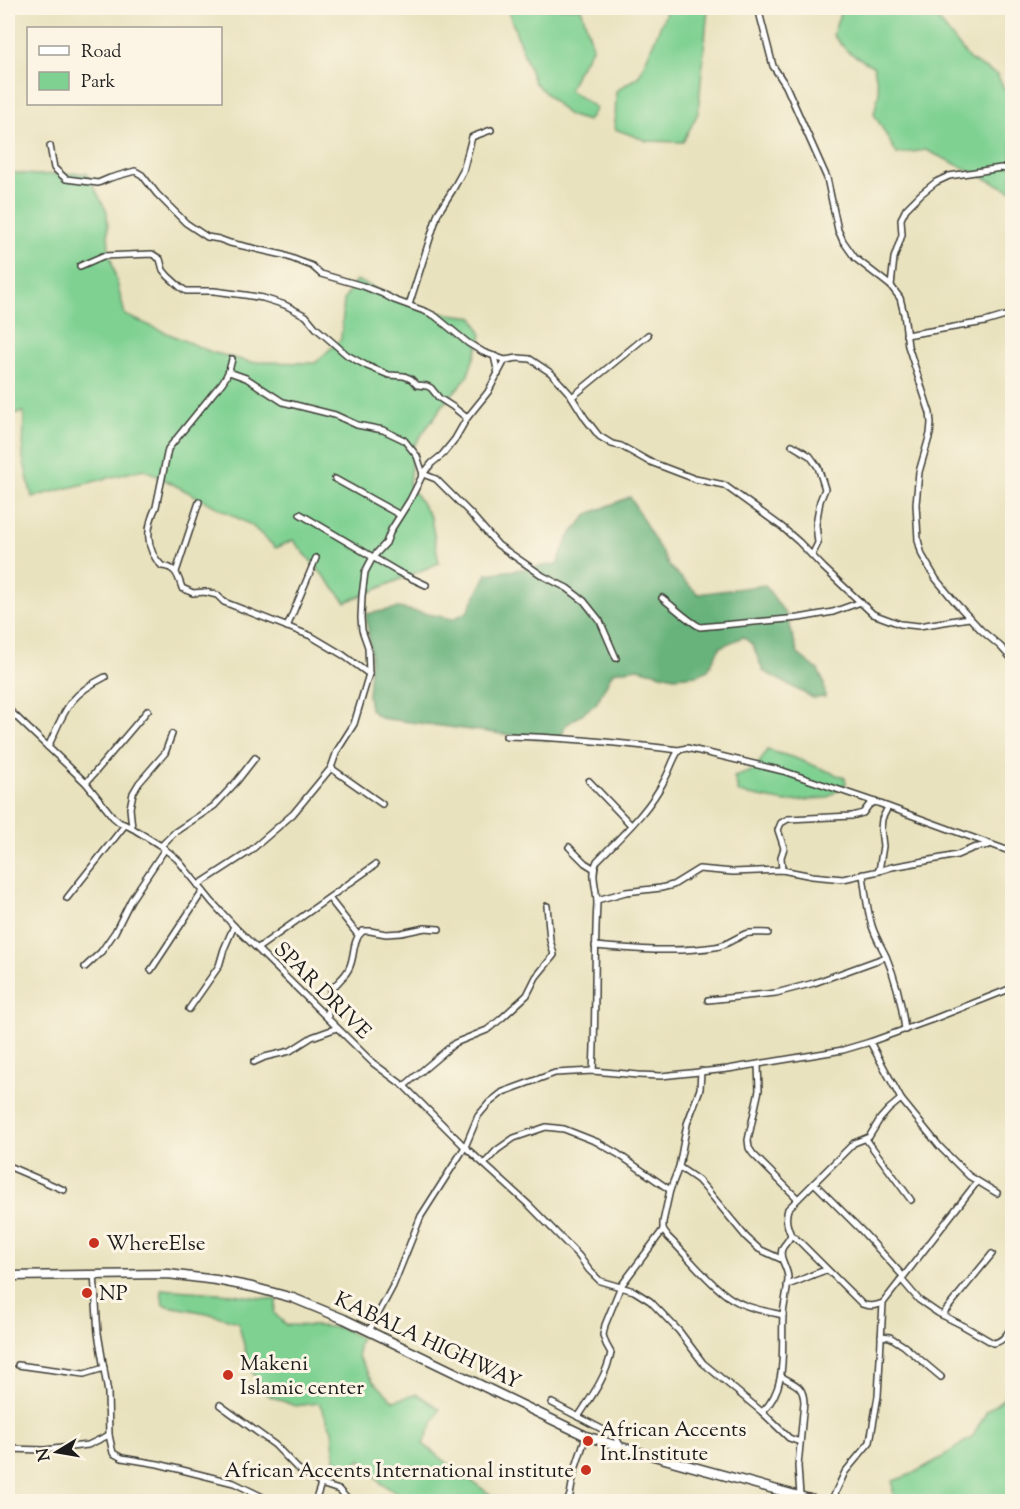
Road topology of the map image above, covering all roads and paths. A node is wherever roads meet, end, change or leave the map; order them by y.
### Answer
1 (758, 8) edge
2 (491, 130) dead end
3 (50, 146) dead end
4 (1012, 170) edge
5 (80, 266) dead end
6 (891, 286) junction
7 (409, 305) junction
8 (1012, 314) edge
9 (648, 335) dead end
10 (906, 335) junction
11 (494, 356) junction
12 (232, 359) dead end
13 (505, 360) junction
14 (229, 372) junction
15 (498, 374) junction
16 (572, 397) junction
17 (467, 418) junction
18 (792, 445) dead end
19 (423, 474) junction
20 (335, 478) dead end
21 (199, 501) dead end
22 (300, 514) dead end
23 (400, 515) junction
24 (812, 555) junction
25 (373, 557) junction
26 (316, 558) dead end
27 (176, 572) junction
28 (426, 585) dead end
29 (662, 598) dead end
30 (861, 602) junction
31 (969, 618) junction
32 (287, 627) junction
33 (616, 658) dead end
34 (1012, 659) edge
35 (369, 674) junction
36 (105, 677) dead end
37 (8, 709) edge
38 (148, 710) dead end
39 (172, 734) dead end
40 (506, 736) dead end
41 (48, 747) junction
42 (679, 750) junction
43 (255, 758) dead end
44 (331, 768) junction
45 (589, 781) dead end
46 (86, 783) junction
47 (875, 802) junction
48 (382, 804) dead end
49 (888, 807) junction
50 (125, 825) junction
51 (631, 825) junction
52 (132, 828) junction
53 (992, 845) junction
54 (569, 847) dead end
55 (163, 848) junction
56 (1012, 852) edge
57 (375, 865) dead end
58 (594, 868) junction
59 (782, 870) junction
60 (879, 871) junction
61 (863, 874) junction
62 (201, 888) junction
63 (67, 898) dead end
64 (329, 898) junction
65 (597, 900) junction
66 (547, 906) dead end
67 (234, 926) junction
68 (440, 929) dead end
69 (768, 933) dead end
70 (358, 935) junction
71 (595, 946) junction
72 (258, 948) junction
73 (886, 957) junction
74 (85, 967) dead end
75 (151, 970) dead end
76 (1012, 988) edge
77 (708, 1000) dead end
78 (189, 1009) dead end
79 (328, 1018) junction
80 (338, 1028) junction
81 (905, 1030) junction
82 (870, 1042) junction
83 (254, 1062) dead end
84 (758, 1065) junction
85 (593, 1071) junction
86 (700, 1071) junction
87 (404, 1086) junction
88 (901, 1099) junction
89 (866, 1139) junction
90 (465, 1147) junction
91 (484, 1164) junction
92 (8, 1166) edge
93 (680, 1167) junction
94 (977, 1182) junction
95 (814, 1183) junction
96 (64, 1190) dead end
97 (670, 1190) junction
98 (997, 1193) dead end
99 (798, 1199) junction
100 (911, 1200) dead end
101 (663, 1230) junction
102 (791, 1235) junction
103 (992, 1254) dead end
104 (782, 1259) junction
105 (827, 1270) junction
106 (94, 1274) junction
107 (8, 1276) edge
108 (902, 1277) junction
109 (787, 1285) junction
110 (621, 1286) junction
111 (883, 1303) junction
112 (783, 1315) junction
113 (942, 1315) junction
114 (1012, 1326) edge
115 (369, 1331) junction
116 (881, 1336) junction
117 (18, 1365) dead end
118 (104, 1368) junction
119 (781, 1376) junction
120 (941, 1377) dead end
121 (552, 1403) dead end
122 (220, 1405) dead end
123 (762, 1412) junction
124 (578, 1417) junction
125 (109, 1435) junction
126 (586, 1436) junction
127 (800, 1442) junction
128 (621, 1447) junction
129 (8, 1449) edge
130 (321, 1484) junction
131 (800, 1496) junction
132 (273, 1502) edge
133 (315, 1502) edge
134 (350, 1502) edge
135 (567, 1502) edge
136 (821, 1502) edge
137 (831, 1502) edge

1 - 6 street
2 - 7 street
3 - 7 street
4 - 6 street
5 - 17 street
6 - 10 street
7 - 11 street
8 - 10 street
9 - 16 street
10 - 31 street
11 - 13 street
11 - 15 street
12 - 14 street
13 - 15 street
13 - 16 street
14 - 19 street
14 - 27 street
15 - 17 street
16 - 24 street
17 - 19 street
18 - 24 street
19 - 23 street
19 - 33 street
20 - 23 street
21 - 27 street
22 - 25 street
23 - 25 street
24 - 30 street
25 - 28 street
25 - 35 street
26 - 32 street
27 - 32 street
29 - 30 street
30 - 31 street
31 - 34 street
32 - 35 street
35 - 44 street
36 - 41 street
37 - 41 street, SPAR DRIVE
38 - 46 street
39 - 52 street
40 - 42 street
41 - 46 street, SPAR DRIVE
42 - 47 street
42 - 51 street
43 - 55 street
44 - 48 street
44 - 62 street
45 - 51 street
46 - 50 street, SPAR DRIVE
47 - 49 street
47 - 59 street
49 - 53 street
49 - 60 street
50 - 52 street, SPAR DRIVE
50 - 63 street
51 - 58 street
52 - 55 street, SPAR DRIVE
53 - 56 street
53 - 60 street
54 - 58 street
55 - 62 street, SPAR DRIVE
55 - 74 street
57 - 64 street
58 - 65 street
59 - 61 street
59 - 65 street
60 - 61 street
61 - 73 street
62 - 67 street, SPAR DRIVE
62 - 75 street
64 - 70 street
64 - 72 street
65 - 71 street
66 - 87 street
67 - 72 street, SPAR DRIVE
67 - 78 street
68 - 70 street
69 - 71 street
70 - 79 street
71 - 85 street
72 - 79 street, SPAR DRIVE
73 - 77 street
73 - 81 street
76 - 81 street
79 - 80 street, SPAR DRIVE
80 - 83 street
80 - 87 street, SPAR DRIVE
81 - 82 street
82 - 84 street
82 - 88 street
84 - 86 street
84 - 99 street
85 - 86 street
85 - 90 street
86 - 93 street
87 - 90 street, SPAR DRIVE
88 - 89 street
88 - 94 street
89 - 95 street
89 - 100 street
90 - 91 street, SPAR DRIVE
90 - 115 street
91 - 97 street
91 - 110 street, SPAR DRIVE
92 - 96 street
93 - 97 street
93 - 104 street
94 - 98 street
94 - 108 street
95 - 99 street
95 - 108 street
97 - 101 street
99 - 102 street
101 - 110 street
101 - 112 street
102 - 104 street
102 - 105 street
103 - 113 street
104 - 109 street
105 - 109 street
105 - 111 street
106 - 107 main road, KABALA HIGHWAY
106 - 115 main road, KABALA HIGHWAY
106 - 118 street
108 - 111 street
108 - 113 street
109 - 112 street
110 - 123 street, SPAR DRIVE
110 - 124 street
111 - 116 street
112 - 119 street
113 - 114 street
115 - 126 main road, KABALA HIGHWAY
116 - 120 street
116 - 137 street
117 - 118 street
118 - 125 street
119 - 123 street
119 - 127 street
121 - 124 street
122 - 130 street
123 - 127 street, SPAR DRIVE
124 - 128 street
125 - 129 street
125 - 132 street
126 - 128 main road, KABALA HIGHWAY
126 - 135 street
127 - 131 street
128 - 131 main road, KABALA HIGHWAY
130 - 133 street
130 - 134 street
131 - 136 main road, KABALA HIGHWAY

